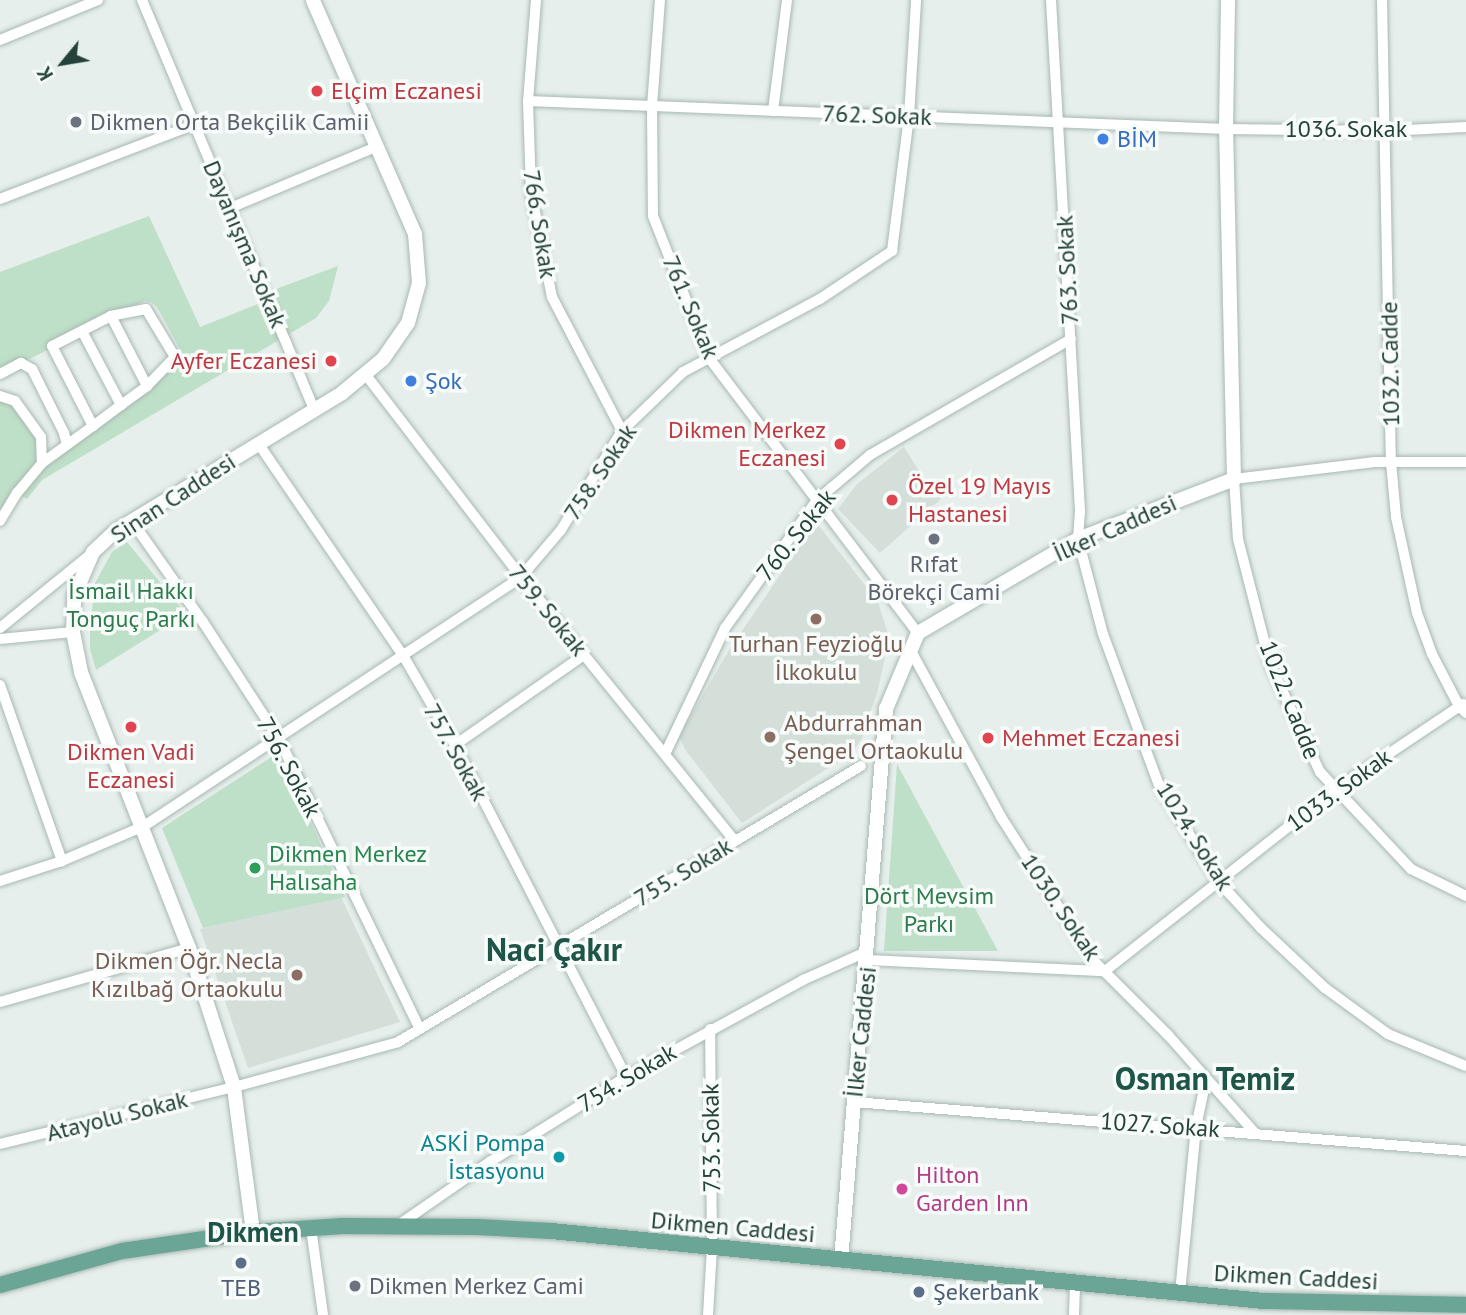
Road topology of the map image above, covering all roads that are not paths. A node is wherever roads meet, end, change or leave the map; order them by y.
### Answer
1 (98, 0) edge
2 (142, 0) edge
3 (313, 0) edge
4 (536, 0) edge
5 (660, 0) edge
6 (787, 0) edge
7 (916, 0) edge
8 (1051, 0) edge
9 (1228, 0) edge
10 (1382, 0) edge
11 (0, 40) edge
12 (528, 101) junction
13 (652, 106) junction
14 (773, 111) junction
15 (909, 116) junction
16 (1058, 122) junction
17 (195, 124) junction
18 (1466, 127) edge
19 (1226, 129) junction
20 (1386, 131) junction
21 (378, 146) junction
22 (0, 199) edge
23 (230, 208) junction
24 (111, 316) junction
25 (82, 331) junction
26 (1070, 339) junction
27 (709, 358) junction
28 (0, 373) edge
29 (366, 375) junction
30 (147, 386) junction
31 (0, 396) edge
32 (121, 405) junction
33 (314, 410) junction
34 (93, 426) junction
35 (621, 431) junction
36 (258, 443) junction
37 (67, 445) junction
38 (1391, 462) junction
39 (1466, 462) edge
40 (42, 463) junction
41 (1234, 478) junction
42 (817, 500) junction
43 (131, 520) junction
44 (0, 521) edge
45 (1078, 539) junction
46 (93, 552) junction
47 (521, 577) junction
48 (0, 628) edge
49 (73, 632) junction
50 (918, 633) junction
51 (0, 639) edge
52 (911, 651) junction
53 (584, 655) junction
54 (404, 657) junction
55 (0, 685) edge
56 (1464, 707) edge
57 (279, 739) junction
58 (455, 746) junction
59 (664, 754) junction
60 (861, 765) dead end
61 (1336, 789) junction
62 (144, 826) junction
63 (735, 841) junction
64 (62, 861) junction
65 (0, 881) edge
66 (1216, 881) junction
67 (1466, 896) edge
68 (559, 946) junction
69 (189, 947) junction
70 (868, 955) junction
71 (1105, 971) junction
72 (0, 1002) edge
73 (420, 1029) junction
74 (710, 1029) junction
75 (1466, 1066) edge
76 (626, 1077) junction
77 (1206, 1080) junction
78 (234, 1087) junction
79 (854, 1102) junction
80 (1196, 1128) junction
81 (1254, 1132) junction
82 (0, 1144) edge
83 (1466, 1151) edge
84 (397, 1226) junction
85 (311, 1228) junction
86 (253, 1233) junction
87 (712, 1247) junction
88 (841, 1260) junction
89 (1075, 1281) junction
90 (0, 1285) edge
91 (1180, 1293) junction
92 (1466, 1305) edge
93 (323, 1315) edge
94 (708, 1315) edge
95 (1074, 1315) edge

1 - 11 street
2 - 17 street, Dayanışma Sokak
3 - 21 main road, Sinan Caddesi
4 - 12 street, 766. Sokak
5 - 13 street, 761. Sokak
6 - 14 street
7 - 15 street, 758. Sokak
8 - 16 street, 763. Sokak
9 - 19 main road
10 - 20 street, 1032. Cadde
12 - 13 street, 762. Sokak
12 - 35 street, 766. Sokak
13 - 14 street, 762. Sokak
13 - 27 street, 761. Sokak
14 - 15 street, 762. Sokak
15 - 16 street, 762. Sokak
15 - 27 street, 758. Sokak
16 - 19 street, 762. Sokak
16 - 26 street, 763. Sokak
17 - 22 street
17 - 23 street, Dayanışma Sokak
18 - 20 street, 1036. Sokak
19 - 20 street, 1036. Sokak
19 - 41 main road
20 - 38 street, 1032. Cadde
21 - 23 street
21 - 29 main road, Sinan Caddesi
23 - 33 street, Dayanışma Sokak
24 - 25 street
24 - 30 street
24 - 30 street
25 - 32 street
25 - 34 street
26 - 42 street, 760. Sokak
26 - 45 street, 763. Sokak
27 - 35 street, 758. Sokak
27 - 42 street, 761. Sokak
28 - 37 street
29 - 33 main road, Sinan Caddesi
29 - 47 street, 759. Sokak
30 - 32 street
31 - 40 street
32 - 34 street
33 - 36 main road, Sinan Caddesi
34 - 37 street
35 - 47 street, 758. Sokak
36 - 43 main road, Sinan Caddesi
36 - 54 street, 757. Sokak
37 - 40 street
38 - 39 street
38 - 41 street
38 - 56 street, 1032. Cadde
40 - 44 street
41 - 45 main road, İlker Caddesi
41 - 61 street, 1022. Cadde
42 - 50 street, 761. Sokak
42 - 59 street, 760. Sokak
43 - 46 main road, Sinan Caddesi
43 - 57 street, 756. Sokak
45 - 50 main road, İlker Caddesi
45 - 66 street, 1024. Sokak
46 - 48 street
46 - 49 main road, Sinan Caddesi
47 - 53 street, 759. Sokak
47 - 54 street, 758. Sokak
49 - 51 street
49 - 62 main road, Sinan Caddesi
50 - 52 main road, İlker Caddesi
52 - 70 main road, İlker Caddesi
52 - 71 street, 1030. Sokak
53 - 58 street
53 - 59 street, 759. Sokak
54 - 57 street, 758. Sokak
54 - 58 street, 757. Sokak
55 - 64 street
56 - 61 street, 1033. Sokak
57 - 62 street, 758. Sokak
57 - 73 street, 756. Sokak
58 - 68 street, 757. Sokak
59 - 63 street, 759. Sokak
60 - 63 street, 755. Sokak
61 - 66 street, 1033. Sokak
61 - 67 street, 1022. Cadde
62 - 64 street, 758. Sokak
62 - 69 main road, Sinan Caddesi
63 - 68 street, 755. Sokak
64 - 65 street, 758. Sokak
66 - 71 street, 1033. Sokak
66 - 75 street, 1024. Sokak
68 - 73 street, 755. Sokak
68 - 76 street, 757. Sokak
69 - 72 street
69 - 78 main road, Sinan Caddesi
70 - 71 street
70 - 74 street, 754. Sokak
70 - 79 main road, İlker Caddesi
71 - 77 street, 1030. Sokak
73 - 78 street, 755. Sokak
74 - 76 street, 754. Sokak
74 - 87 street, 753. Sokak
76 - 84 street, 754. Sokak
77 - 80 street
77 - 81 street, 1030. Sokak
78 - 82 street, Atayolu Sokak
78 - 86 main road, Sinan Caddesi
79 - 80 street, 1027. Sokak
79 - 88 main road, İlker Caddesi
80 - 81 street, 1027. Sokak
80 - 91 street
81 - 83 street, 1027. Sokak
84 - 85 main road, Dikmen Caddesi
84 - 87 main road, Dikmen Caddesi
85 - 86 main road, Dikmen Caddesi
85 - 93 street
86 - 90 main road, Dikmen Caddesi
87 - 88 main road, Dikmen Caddesi
87 - 94 street, 753. Sokak
88 - 89 main road, Dikmen Caddesi
89 - 91 main road, Dikmen Caddesi
89 - 95 street
91 - 92 main road, Dikmen Caddesi

